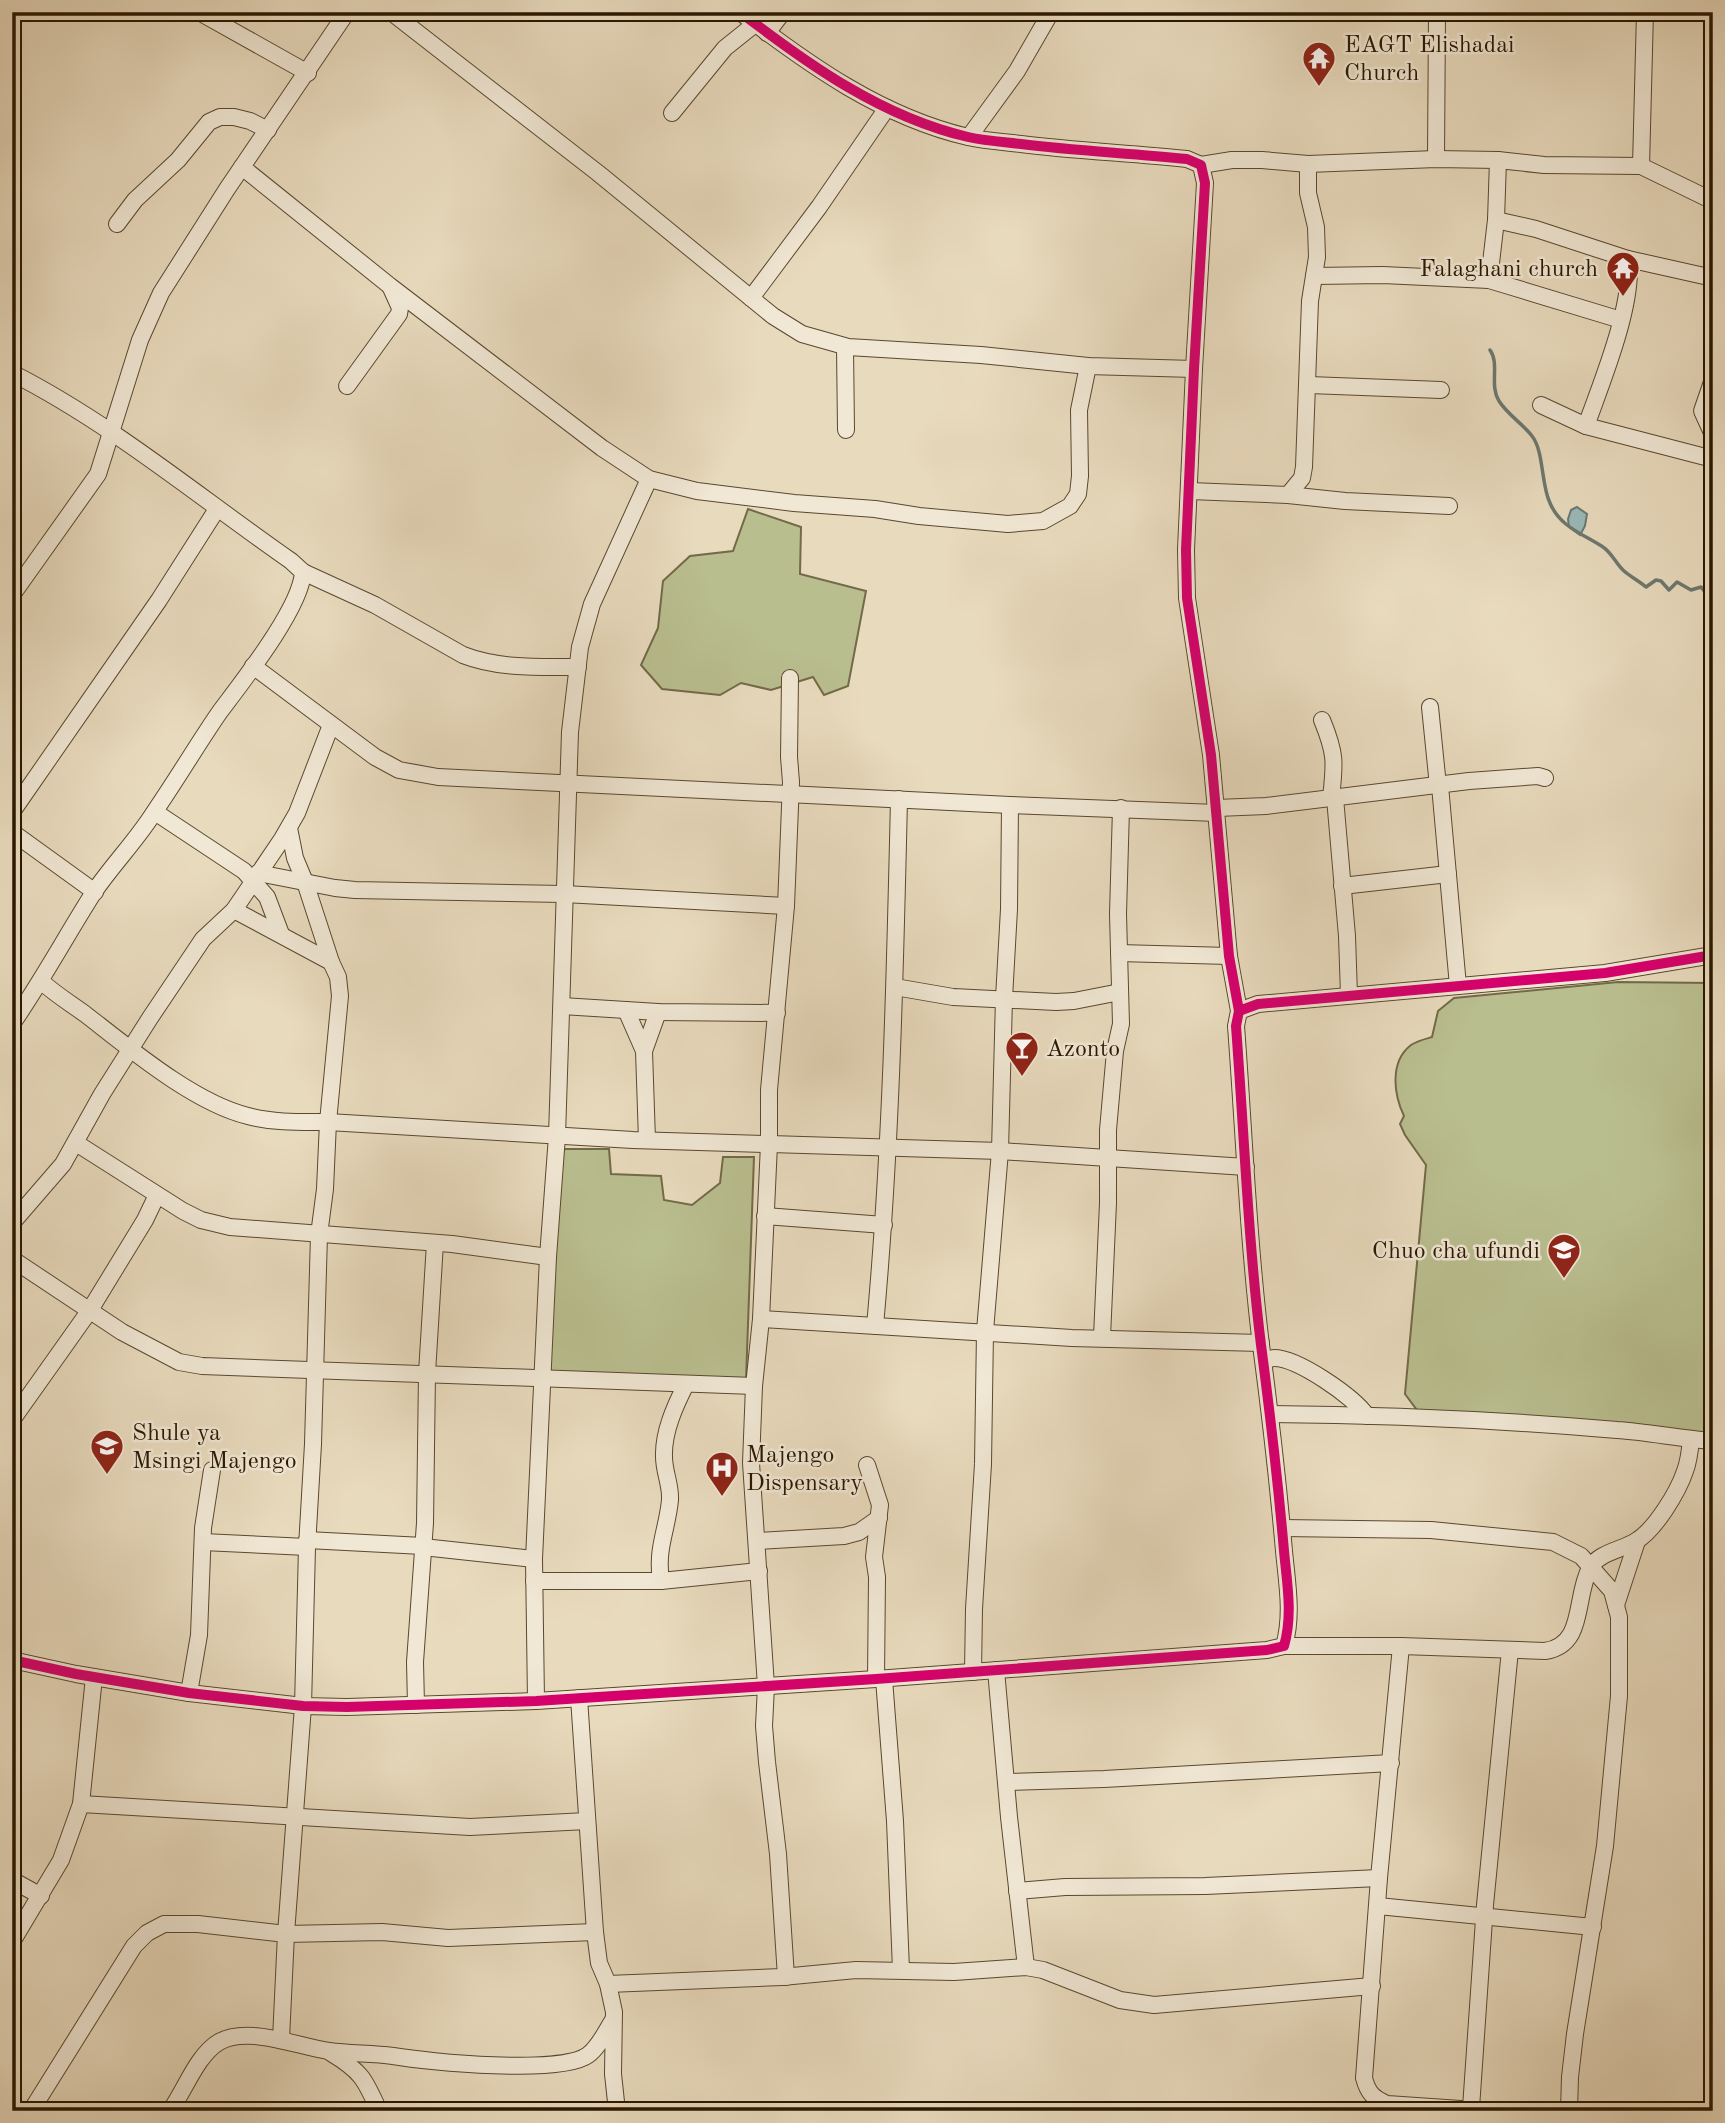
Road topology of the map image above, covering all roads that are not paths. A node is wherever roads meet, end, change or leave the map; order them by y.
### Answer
1 (199, 12) edge
2 (347, 12) edge
3 (391, 12) edge
4 (413, 12) edge
5 (740, 12) edge
6 (783, 12) edge
7 (1051, 12) edge
8 (1437, 12) edge
9 (1646, 12) edge
10 (761, 28) junction
11 (414, 31) junction
12 (307, 72) junction
13 (887, 108) junction
14 (672, 113) dead end
15 (268, 130) junction
16 (970, 137) junction
17 (1436, 159) junction
18 (1498, 160) junction
19 (1308, 164) junction
20 (1201, 165) junction
21 (242, 166) junction
22 (1641, 166) junction
23 (1713, 201) edge
24 (1496, 220) junction
25 (117, 224) dead end
26 (1628, 259) junction
27 (1314, 276) junction
28 (1713, 278) edge
29 (1489, 280) junction
30 (390, 286) junction
31 (751, 298) junction
32 (1621, 320) junction
33 (845, 347) junction
34 (1088, 366) junction
35 (1194, 369) junction
36 (12, 373) edge
37 (1713, 379) edge
38 (1309, 385) junction
39 (347, 386) dead end
40 (1441, 390) dead end
41 (1541, 405) dead end
42 (1586, 426) junction
43 (845, 430) dead end
44 (111, 432) junction
45 (1713, 435) edge
46 (1713, 459) edge
47 (649, 479) junction
48 (1190, 491) junction
49 (1288, 495) junction
50 (1449, 506) dead end
51 (217, 509) junction
52 (303, 572) junction
53 (12, 595) edge
54 (253, 666) junction
55 (578, 667) junction
56 (790, 678) dead end
57 (1430, 707) dead end
58 (1322, 720) dead end
59 (331, 725) junction
60 (1545, 778) dead end
61 (569, 784) junction
62 (1439, 786) junction
63 (791, 795) junction
64 (1333, 798) junction
65 (900, 799) junction
66 (1010, 805) junction
67 (1121, 808) junction
68 (1217, 811) junction
69 (12, 812) edge
70 (155, 813) junction
71 (289, 828) junction
72 (12, 832) edge
73 (1448, 874) junction
74 (256, 877) junction
75 (305, 882) junction
76 (1342, 886) junction
77 (95, 892) junction
78 (564, 894) junction
79 (786, 906) junction
80 (234, 910) junction
81 (281, 934) junction
82 (1119, 953) junction
83 (1713, 955) edge
84 (1230, 956) junction
85 (331, 962) junction
86 (41, 982) junction
87 (1458, 986) junction
88 (895, 988) junction
89 (1120, 992) junction
90 (1349, 995) junction
91 (1004, 998) junction
92 (562, 1006) junction
93 (626, 1010) junction
94 (1239, 1011) junction
95 (658, 1012) junction
96 (777, 1013) junction
97 (12, 1024) edge
98 (131, 1051) junction
99 (643, 1051) junction
100 (328, 1122) junction
101 (558, 1136) junction
102 (647, 1140) junction
103 (76, 1143) junction
104 (769, 1143) junction
105 (888, 1148) junction
106 (1000, 1151) junction
107 (1109, 1157) junction
108 (1246, 1167) junction
109 (157, 1195) junction
110 (765, 1216) junction
111 (12, 1223) edge
112 (884, 1224) junction
113 (319, 1235) junction
114 (435, 1243) junction
115 (548, 1258) junction
116 (12, 1259) edge
117 (90, 1310) junction
118 (761, 1319) junction
119 (875, 1326) junction
120 (985, 1331) junction
121 (1102, 1337) junction
122 (1261, 1343) junction
123 (1264, 1360) junction
124 (315, 1369) junction
125 (427, 1373) junction
126 (542, 1379) junction
127 (686, 1384) junction
128 (754, 1386) junction
129 (1270, 1414) junction
130 (1367, 1416) junction
131 (12, 1420) edge
132 (1692, 1439) junction
133 (1713, 1441) edge
134 (867, 1465) dead end
135 (212, 1471) dead end
136 (879, 1518) junction
137 (1282, 1528) junction
138 (757, 1541) junction
139 (1637, 1541) junction
140 (203, 1542) junction
141 (307, 1543) junction
142 (423, 1546) junction
143 (534, 1559) junction
144 (1591, 1566) junction
145 (759, 1572) junction
146 (534, 1581) junction
147 (661, 1581) junction
148 (1616, 1606) junction
149 (1284, 1646) junction
150 (1401, 1646) junction
151 (1510, 1650) junction
152 (12, 1660) edge
153 (996, 1670) junction
154 (973, 1672) junction
155 (94, 1677) junction
156 (880, 1679) junction
157 (766, 1686) junction
158 (189, 1693) junction
159 (579, 1698) junction
160 (536, 1701) junction
161 (416, 1705) junction
162 (303, 1706) junction
163 (1391, 1763) junction
164 (1007, 1782) junction
165 (81, 1804) junction
166 (295, 1817) junction
167 (587, 1821) junction
168 (1379, 1878) junction
169 (12, 1880) edge
170 (1017, 1891) junction
171 (41, 1896) junction
172 (1378, 1906) junction
173 (1485, 1916) junction
174 (1593, 1927) junction
175 (595, 1932) junction
176 (286, 1934) junction
177 (12, 1942) edge
178 (1026, 1967) junction
179 (901, 1970) junction
180 (786, 1977) junction
181 (608, 1984) junction
182 (1372, 1986) junction
183 (613, 2020) junction
184 (281, 2039) junction
185 (328, 2051) junction
186 (1471, 2108) junction
187 (31, 2111) edge
188 (170, 2111) edge
189 (379, 2111) edge
190 (617, 2111) edge
191 (1490, 2111) edge
192 (1569, 2111) edge

1 - 12 street
2 - 12 street
3 - 11 street
4 - 11 street
5 - 10 street
6 - 10 street
7 - 16 street
8 - 17 street
9 - 22 street
10 - 13 street
10 - 14 street
11 - 31 street
12 - 15 street
13 - 16 street
13 - 31 street
15 - 21 street
15 - 25 street
16 - 20 street
17 - 18 street
17 - 19 street
18 - 22 street
18 - 24 street
19 - 20 street
19 - 27 street
20 - 35 street
21 - 30 street
21 - 44 street
22 - 23 street
24 - 26 street
24 - 29 street
26 - 28 street
26 - 32 street
27 - 29 street
27 - 38 street
29 - 32 street
30 - 39 street
30 - 47 street
31 - 33 street
32 - 42 street
33 - 34 street
33 - 43 street
34 - 35 street
34 - 47 street
35 - 48 street
36 - 44 street
37 - 45 street
38 - 40 street
38 - 49 street
41 - 42 street
42 - 46 street
44 - 51 street
44 - 53 street
47 - 55 street
48 - 49 street
48 - 68 street
49 - 50 street
51 - 52 street
51 - 69 street
52 - 54 street
52 - 55 street
54 - 59 street
54 - 70 street
55 - 61 street
56 - 63 street
57 - 62 street
58 - 64 street
59 - 61 street
59 - 71 street
60 - 62 street
61 - 63 street
61 - 78 street
62 - 64 street
62 - 73 street
63 - 65 street
63 - 79 street
64 - 68 street
64 - 76 street
65 - 66 street
65 - 88 street
66 - 67 street
66 - 91 street
67 - 68 street
67 - 82 street
68 - 84 street
70 - 74 street
70 - 77 street
71 - 74 street
71 - 75 street
72 - 77 street
73 - 76 street
73 - 87 street
74 - 75 street
74 - 80 street
74 - 81 street
75 - 78 street
75 - 85 street
76 - 90 street
77 - 86 street
78 - 79 street
78 - 92 street
79 - 96 street
80 - 81 street
80 - 98 street
81 - 85 street
82 - 84 street
82 - 89 street
83 - 87 street
84 - 94 street
85 - 100 street
86 - 97 street
86 - 98 street
87 - 90 street
88 - 91 street
88 - 105 street
89 - 91 street
89 - 107 street
90 - 94 street
91 - 106 street
92 - 93 street
92 - 101 street
93 - 95 street
93 - 99 street
94 - 108 street
95 - 96 street
95 - 99 street
96 - 104 street
98 - 100 street
98 - 103 street
99 - 102 street
100 - 101 street
100 - 113 street
101 - 102 street
101 - 115 street
102 - 104 street
103 - 109 street
103 - 111 street
104 - 105 street
104 - 110 street
105 - 106 street
105 - 112 street
106 - 107 street
106 - 120 street
107 - 108 street
107 - 121 street
108 - 122 street
109 - 113 street
109 - 117 street
110 - 112 street
110 - 118 street
112 - 119 street
113 - 114 street
113 - 124 street
114 - 115 street
114 - 125 street
115 - 126 street
116 - 117 street
117 - 124 street
117 - 131 street
118 - 119 street
118 - 128 street
119 - 120 street
120 - 121 street
120 - 154 street
121 - 122 street
122 - 123 street
123 - 129 street
123 - 130 street
124 - 125 street
124 - 141 street
125 - 126 street
125 - 142 street
126 - 127 street
126 - 143 street
127 - 128 street
127 - 147 street
128 - 138 street
129 - 130 street
129 - 137 street
130 - 132 street
132 - 133 street
132 - 139 street
134 - 136 street
135 - 140 street
136 - 138 street
136 - 156 street
137 - 144 street
137 - 149 street
138 - 145 street
139 - 144 street
139 - 148 street
140 - 141 street
140 - 158 street
141 - 142 street
141 - 162 street
142 - 143 street
142 - 161 street
143 - 146 street
144 - 148 street
144 - 151 street
145 - 147 street
145 - 157 street
146 - 147 street
146 - 160 street
148 - 174 street
149 - 150 street
149 - 153 street
150 - 151 street
150 - 163 street
151 - 173 street
152 - 155 street
153 - 154 street
153 - 164 street
154 - 156 street
155 - 158 street
155 - 165 street
156 - 157 street
156 - 179 street
157 - 159 street
157 - 180 street
158 - 162 street
159 - 160 street
159 - 167 street
160 - 161 street
161 - 162 street
162 - 166 street
163 - 164 street
163 - 168 street
164 - 170 street
165 - 166 street
165 - 171 street
166 - 167 street
166 - 176 street
167 - 175 street
168 - 170 street
168 - 172 street
169 - 171 street
170 - 178 street
171 - 177 street
172 - 173 street
172 - 182 street
173 - 174 street
173 - 186 street
174 - 192 street
175 - 176 street
175 - 181 street
176 - 184 street
176 - 187 street
178 - 179 street
178 - 182 street
179 - 180 street
180 - 181 street
181 - 183 street
182 - 186 street
183 - 185 street
183 - 190 street
184 - 185 street
184 - 188 street
185 - 189 street
186 - 191 street

